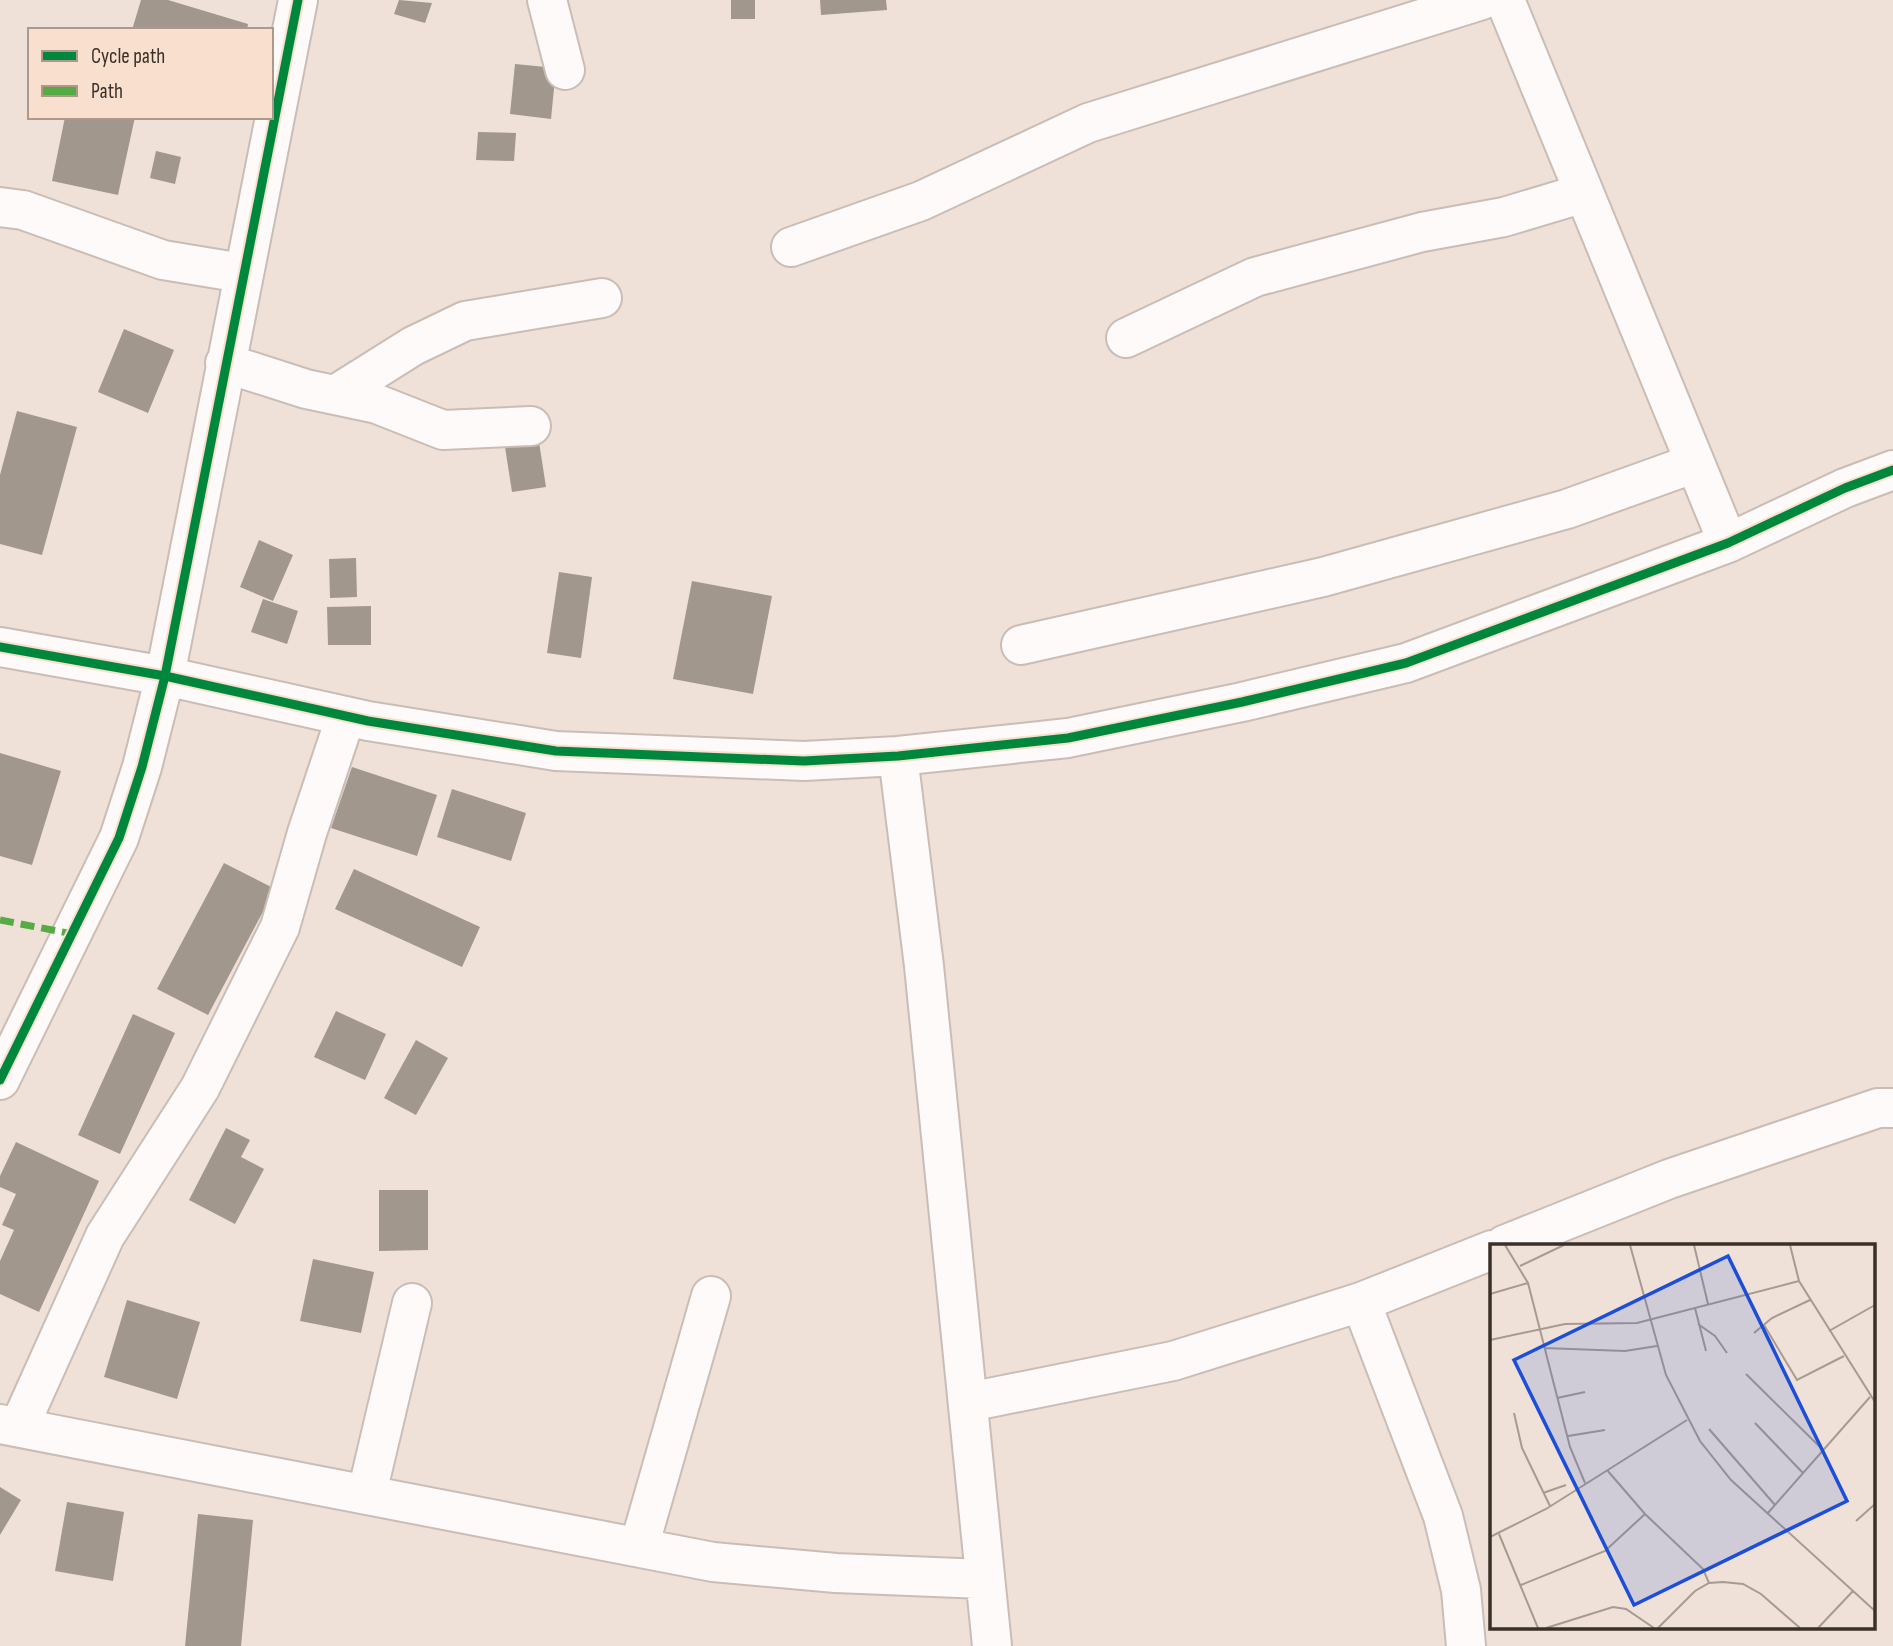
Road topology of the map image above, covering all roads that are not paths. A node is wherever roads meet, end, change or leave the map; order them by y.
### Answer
1 (298, 0) edge
2 (547, 0) edge
3 (1482, 0) edge
4 (1505, 0) edge
5 (565, 70) dead end
6 (1584, 193) junction
7 (0, 207) edge
8 (791, 247) dead end
9 (242, 273) junction
10 (602, 298) dead end
11 (1126, 338) dead end
12 (225, 363) junction
13 (335, 395) junction
14 (531, 426) dead end
15 (1695, 463) junction
16 (1893, 470) edge
17 (1728, 543) junction
18 (1021, 645) dead end
19 (0, 647) edge
20 (165, 676) junction
21 (346, 716) junction
22 (898, 755) junction
23 (0, 1080) edge
24 (1893, 1108) edge
25 (1507, 1244) edge
26 (1490, 1251) edge
27 (711, 1296) dead end
28 (1361, 1302) junction
29 (412, 1303) dead end
30 (969, 1402) junction
31 (9, 1425) edge
32 (367, 1493) junction
33 (639, 1547) junction
34 (983, 1579) junction
35 (992, 1646) edge
36 (1466, 1646) edge

1 - 9 street
2 - 5 street
3 - 8 street
4 - 6 street
6 - 11 street
6 - 15 street
7 - 9 street
9 - 12 street
10 - 13 street
12 - 13 street
12 - 20 street
13 - 14 street
15 - 17 street
15 - 18 street
16 - 17 street
17 - 22 street
19 - 20 street
20 - 21 street
20 - 23 street
21 - 22 street
21 - 31 street
22 - 30 street
24 - 25 street
26 - 28 street
27 - 33 street
28 - 30 street
28 - 36 street
29 - 32 street
30 - 34 street
31 - 32 street
32 - 33 street
33 - 34 street
34 - 35 street

